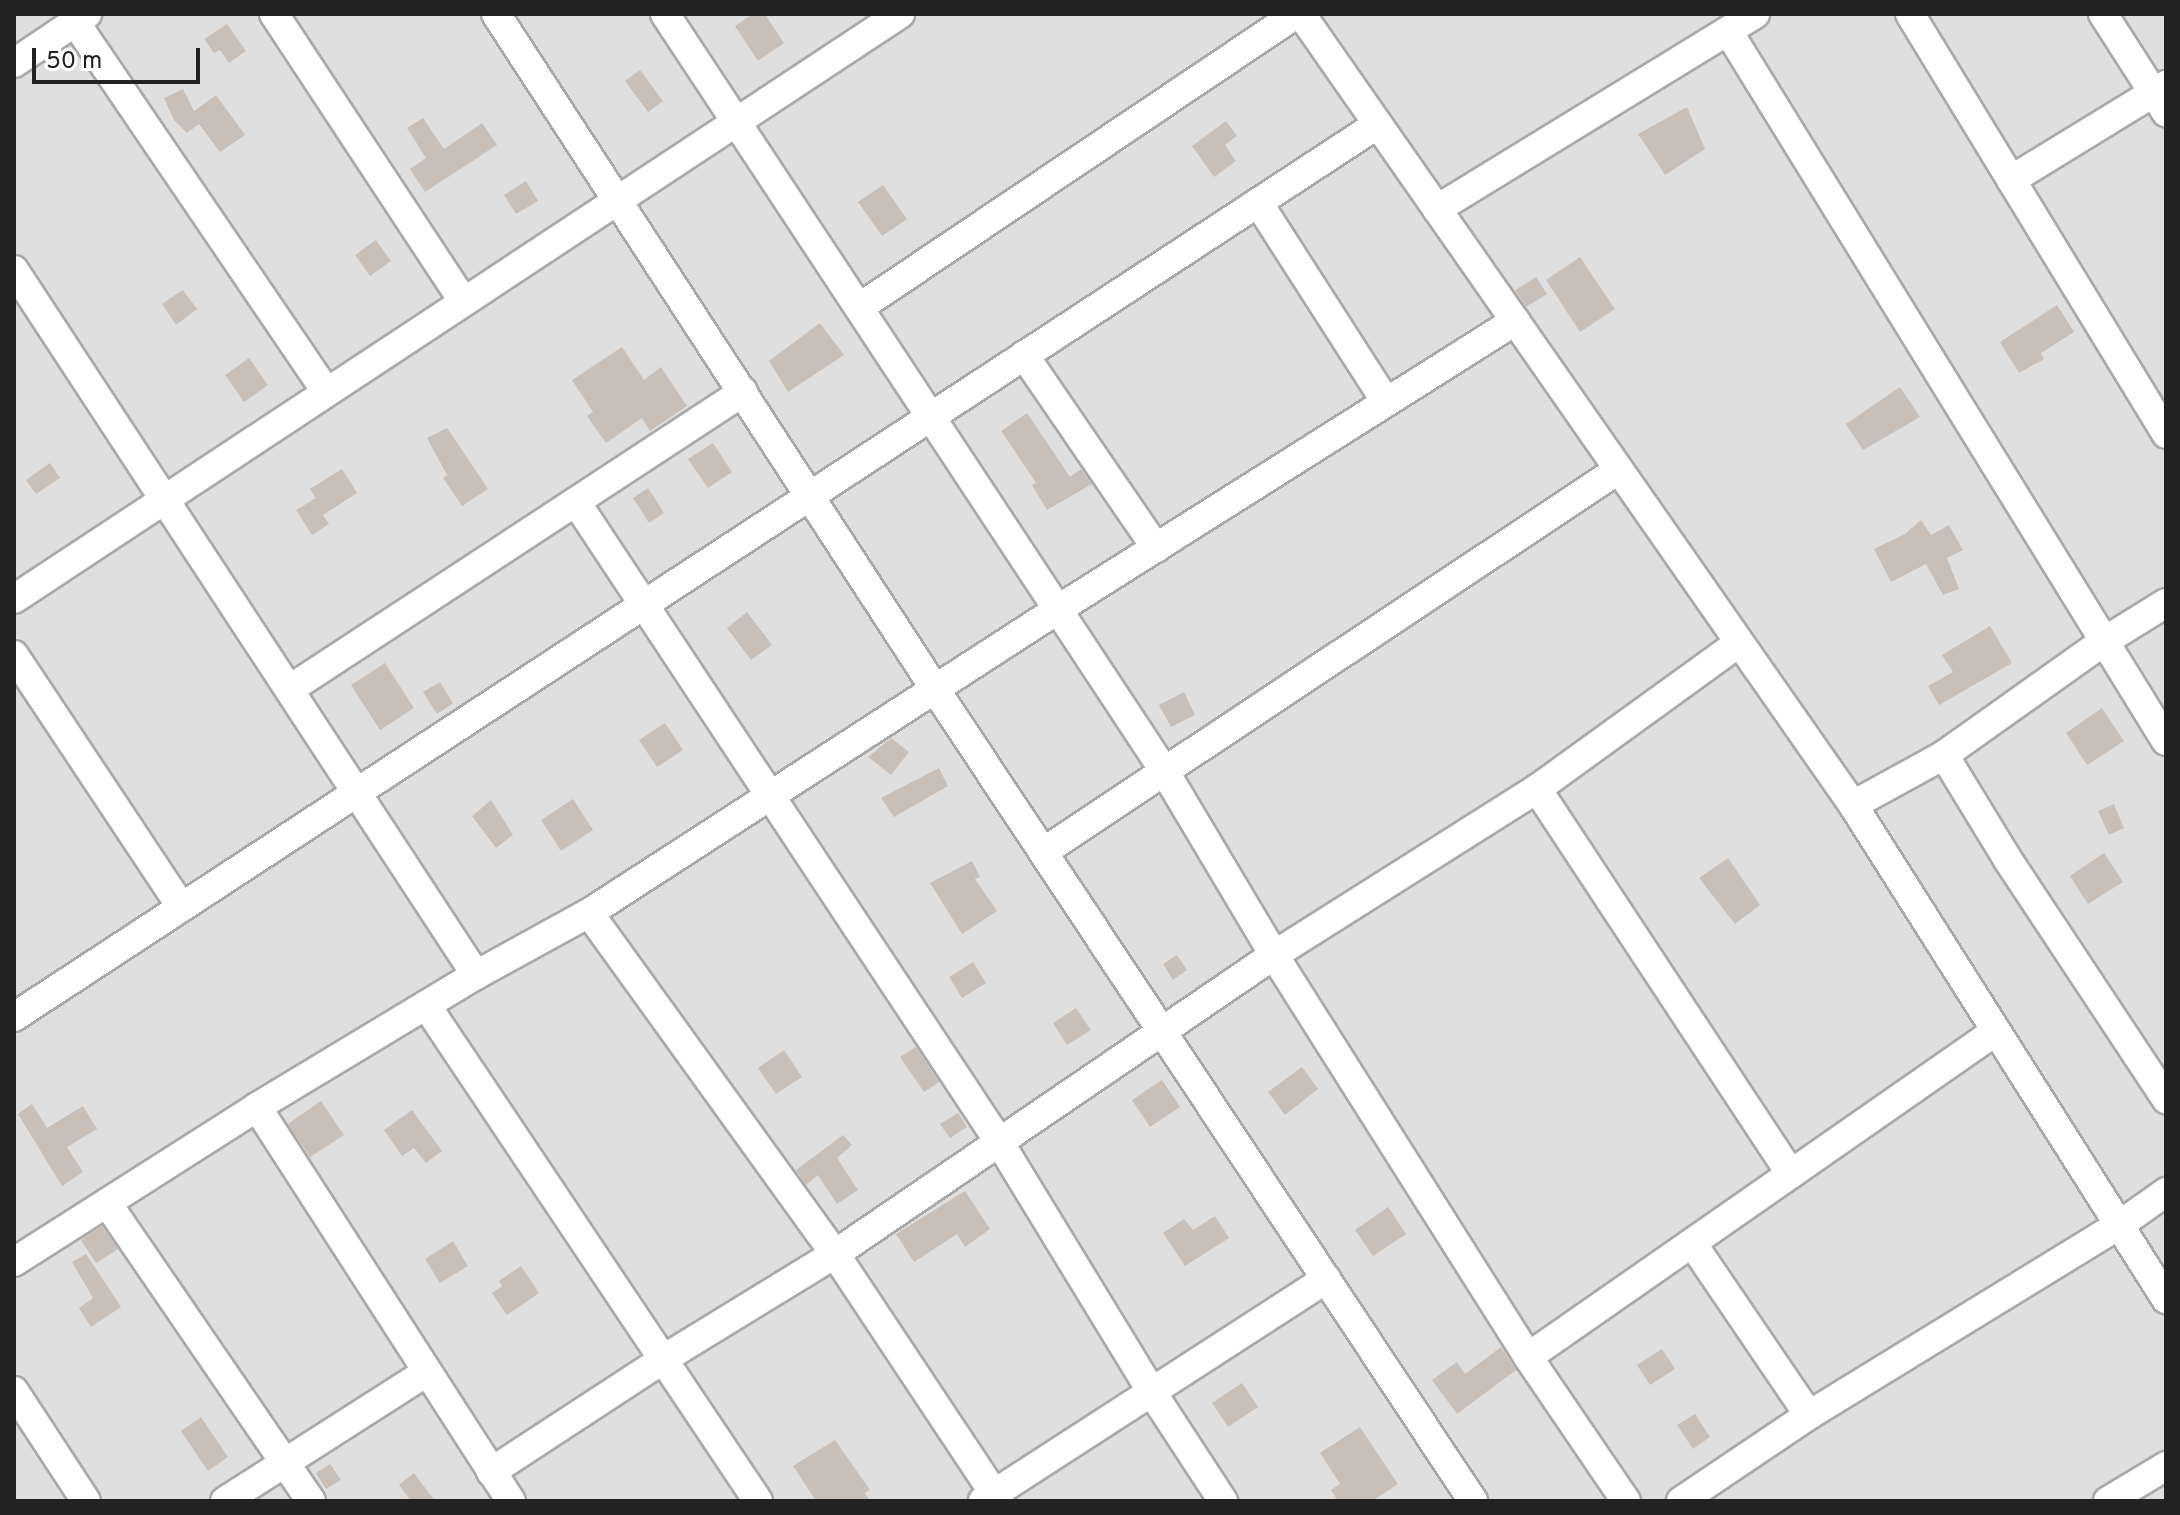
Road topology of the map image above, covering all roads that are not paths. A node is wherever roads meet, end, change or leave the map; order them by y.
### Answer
1 (274, 14) edge
2 (496, 14) edge
3 (665, 14) edge
4 (900, 14) edge
5 (1299, 14) edge
6 (1755, 14) edge
7 (1910, 14) edge
8 (2103, 14) edge
9 (81, 18) edge
10 (1728, 31) junction
11 (14, 63) edge
12 (2162, 97) edge
13 (736, 122) junction
14 (1378, 124) junction
15 (2011, 180) junction
16 (618, 201) junction
17 (1259, 204) junction
18 (1437, 209) junction
19 (14, 270) edge
20 (463, 301) junction
21 (860, 307) junction
22 (1515, 321) junction
23 (1024, 355) junction
24 (326, 391) junction
25 (743, 392) junction
26 (1386, 402) junction
27 (930, 417) junction
28 (2166, 434) edge
29 (1618, 470) junction
30 (810, 495) junction
31 (165, 501) junction
32 (576, 502) junction
33 (1156, 548) junction
34 (14, 599) edge
35 (2166, 603) edge
36 (643, 604) junction
37 (1057, 610) junction
38 (2103, 642) junction
39 (1739, 643) junction
40 (14, 655) edge
41 (290, 689) junction
42 (935, 689) junction
43 (2166, 741) edge
44 (1944, 755) junction
45 (1165, 772) junction
46 (1537, 789) junction
47 (355, 791) junction
48 (771, 793) junction
49 (1853, 805) junction
50 (1043, 852) junction
51 (181, 906) junction
52 (589, 913) junction
53 (1274, 955) junction
54 (476, 975) junction
55 (426, 1005) junction
56 (14, 1017) edge
57 (1996, 1031) junction
58 (1162, 1032) junction
59 (2166, 1099) edge
60 (257, 1107) junction
61 (998, 1140) junction
62 (1791, 1174) junction
63 (2166, 1192) edge
64 (107, 1203) junction
65 (2118, 1226) junction
66 (1692, 1243) junction
67 (835, 1254) junction
68 (14, 1262) edge
69 (1326, 1279) junction
70 (2166, 1299) edge
71 (1528, 1357) junction
72 (665, 1358) junction
73 (427, 1372) junction
74 (14, 1391) edge
75 (1153, 1394) junction
76 (1809, 1415) junction
77 (288, 1464) junction
78 (2166, 1466) edge
79 (491, 1472) junction
80 (993, 1499) edge
81 (86, 1501) edge
82 (225, 1501) edge
83 (311, 1501) edge
84 (511, 1501) edge
85 (758, 1501) edge
86 (1223, 1501) edge
87 (1473, 1501) edge
88 (1626, 1501) edge
89 (1681, 1501) edge
90 (2108, 1501) edge

1 - 20 street
2 - 16 street
3 - 13 street
4 - 13 street
5 - 14 street
5 - 21 street
6 - 10 street
7 - 15 street
8 - 12 street
9 - 11 street
9 - 24 street
10 - 18 street
10 - 38 street
12 - 15 street
13 - 16 street
13 - 21 street
14 - 17 street
14 - 18 street
15 - 28 street
16 - 20 street
16 - 25 street
17 - 23 street
17 - 26 street
18 - 22 street
19 - 31 street
20 - 24 street
21 - 27 street
22 - 26 street
22 - 29 street
23 - 27 street
23 - 33 street
24 - 31 street
25 - 30 street
25 - 32 street
26 - 33 street
27 - 30 street
27 - 37 street
29 - 39 street
29 - 45 street
30 - 36 street
30 - 42 street
31 - 34 street
31 - 41 street
32 - 36 street
32 - 41 street
33 - 37 street
35 - 38 street
36 - 47 street
36 - 48 street
37 - 42 street
37 - 45 street
38 - 43 street
38 - 44 street
39 - 46 street
39 - 49 street
40 - 51 street
41 - 47 street
42 - 48 street
42 - 50 street
44 - 49 street
44 - 59 street
45 - 50 street
45 - 53 street
46 - 53 street
46 - 62 street
47 - 51 street
47 - 54 street
48 - 52 street
48 - 61 street
49 - 57 street
50 - 58 street
51 - 56 street
52 - 54 street
52 - 67 street
53 - 58 street
53 - 71 street
54 - 55 street
55 - 60 street
55 - 72 street
57 - 62 street
57 - 65 street
58 - 61 street
58 - 69 street
60 - 64 street
60 - 73 street
61 - 67 street
61 - 75 street
62 - 66 street
63 - 65 street
64 - 68 street
64 - 77 street
65 - 70 street
65 - 76 street
66 - 71 street
66 - 76 street
67 - 72 street
67 - 80 street
69 - 75 street
69 - 87 street
71 - 88 street
72 - 79 street
72 - 85 street
73 - 77 street
73 - 79 street
74 - 81 street
75 - 80 street
75 - 86 street
76 - 89 street
77 - 82 street
77 - 83 street
78 - 90 street
79 - 84 street

